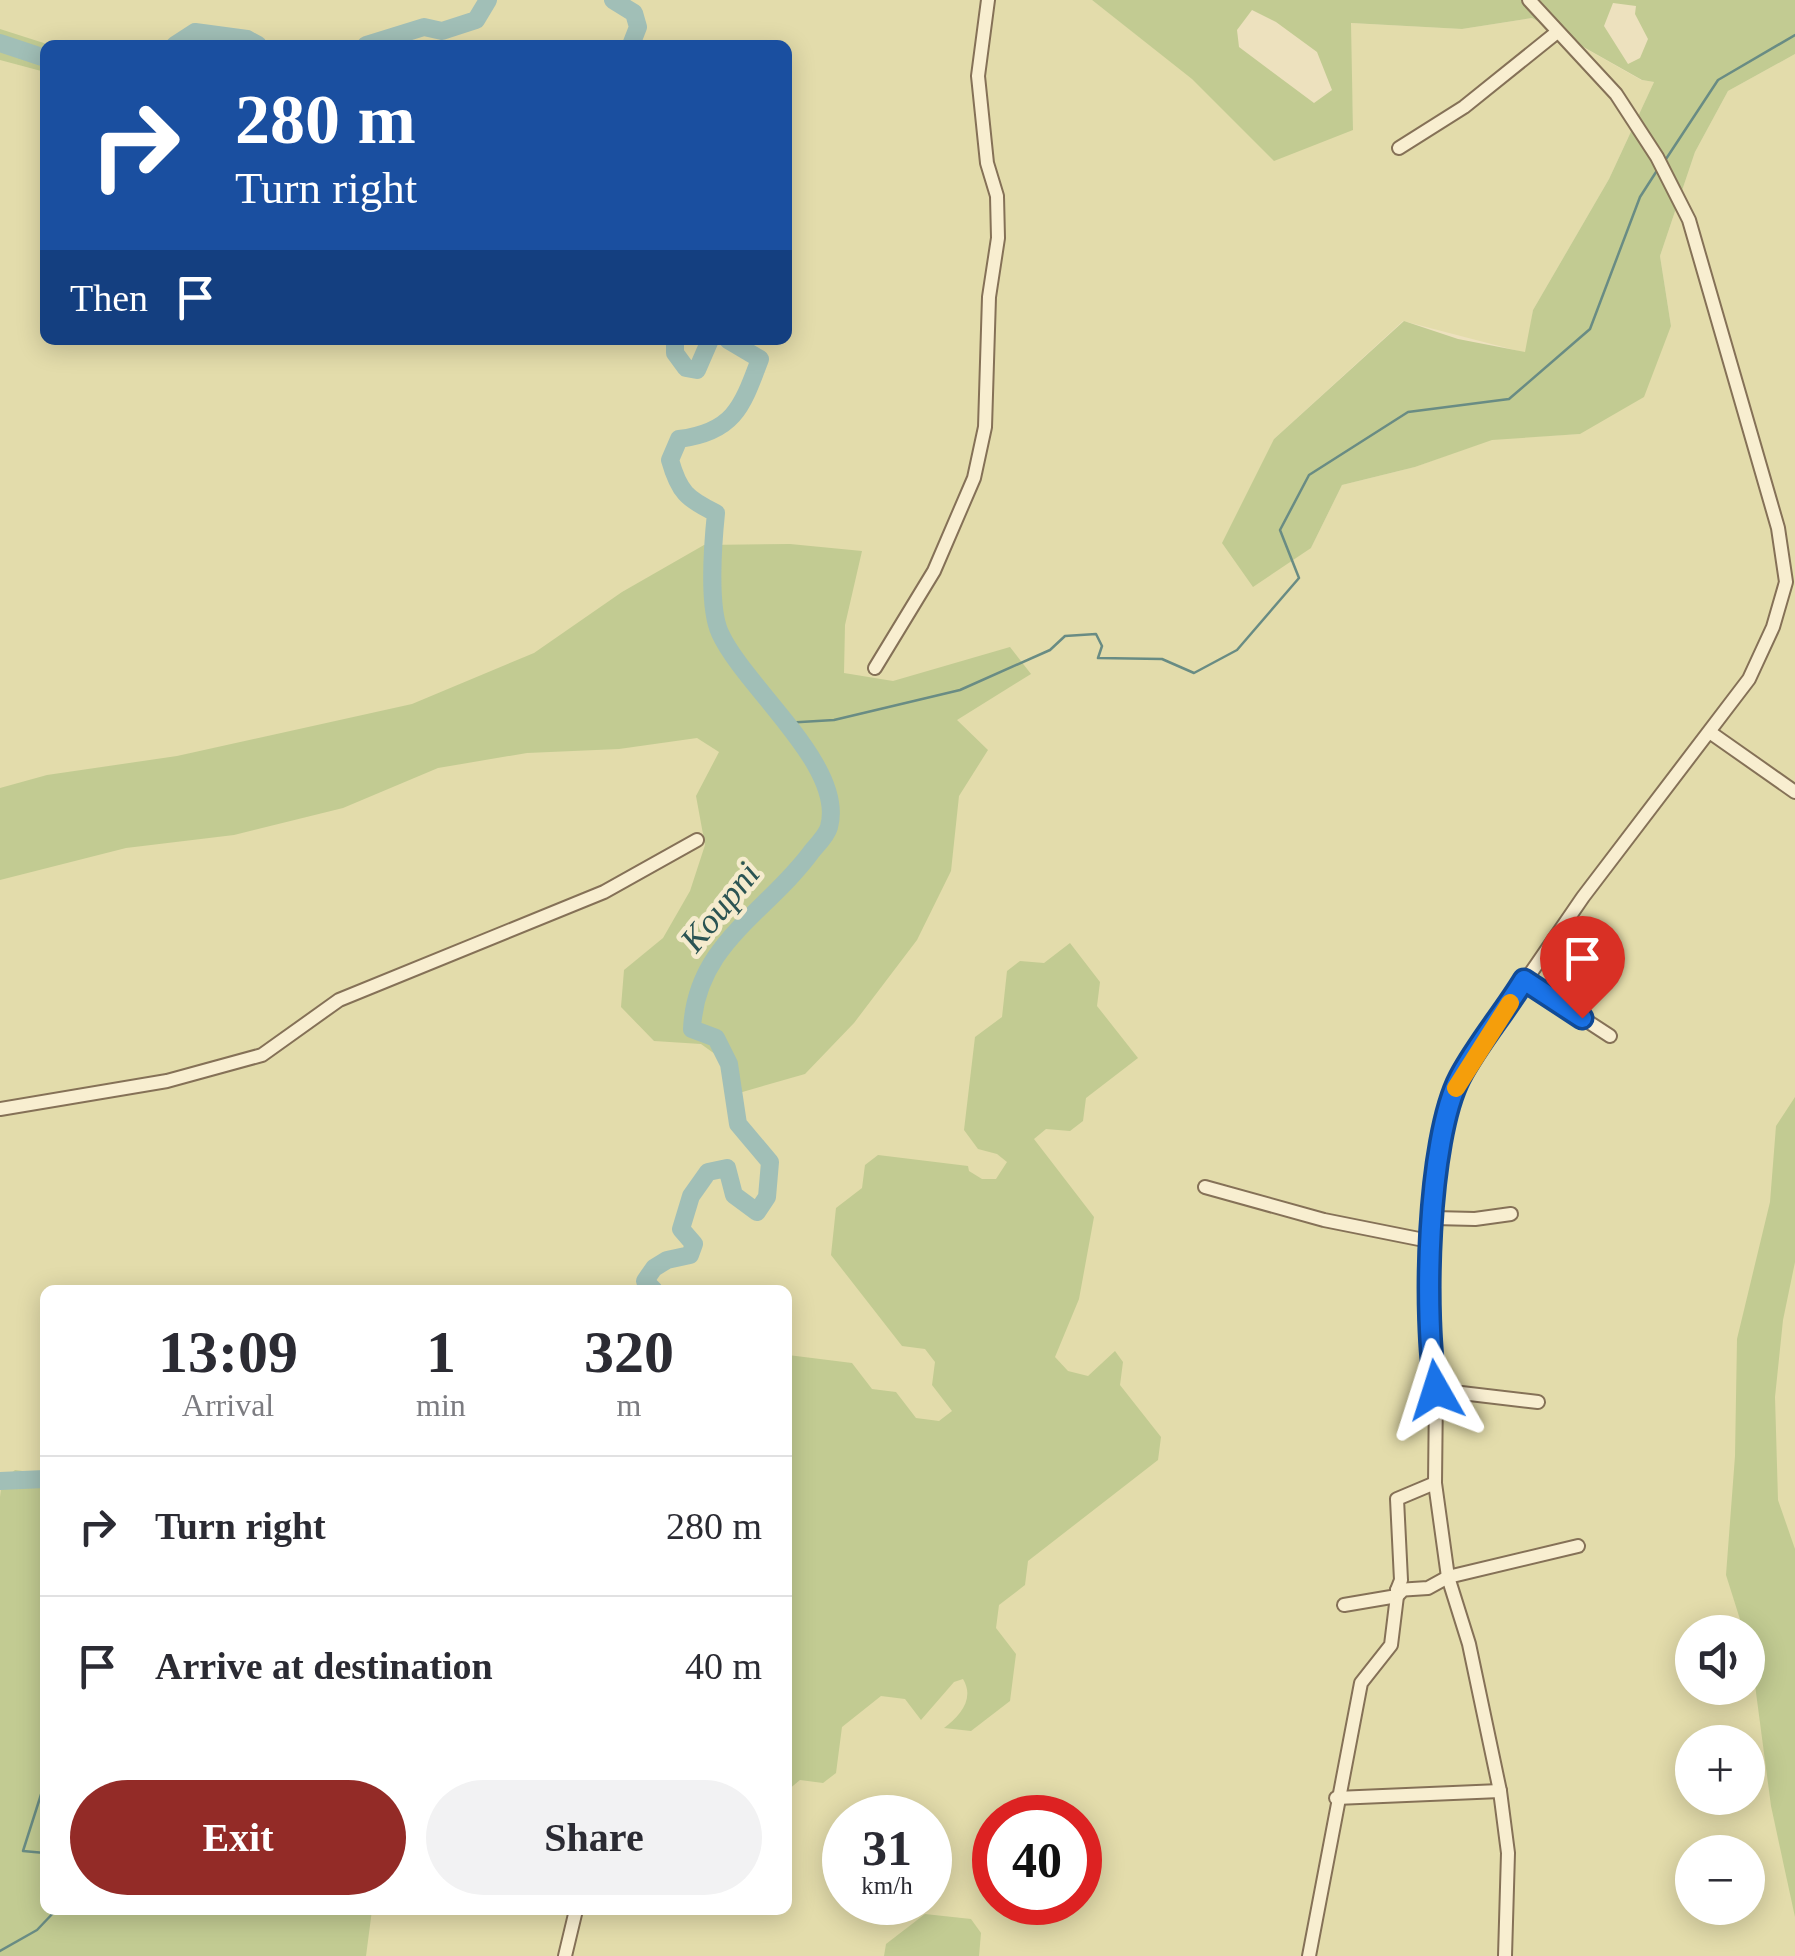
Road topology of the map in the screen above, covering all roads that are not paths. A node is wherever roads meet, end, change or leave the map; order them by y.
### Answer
1 (988, 0) edge
2 (1529, 0) edge
3 (1556, 33) junction
4 (1400, 148) dead end
5 (1790, 583) edge
6 (875, 668) dead end
7 (1710, 733) junction
8 (1795, 792) edge
9 (698, 840) dead end
10 (1524, 980) junction
11 (1610, 1036) dead end
12 (0, 1109) edge
13 (1205, 1187) dead end
14 (1511, 1214) dead end
15 (1434, 1218) junction
16 (1433, 1236) junction
17 (1436, 1390) junction
18 (1538, 1402) dead end
19 (1435, 1482) junction
20 (1578, 1546) dead end
21 (1448, 1576) junction
22 (1397, 1593) junction
23 (1344, 1605) dead end
24 (1500, 1791) junction
25 (1336, 1798) junction
26 (575, 1915) edge
27 (565, 1956) edge
28 (1309, 1956) edge
29 (1505, 1956) edge

1 - 6 street
2 - 3 street
3 - 4 street
3 - 5 street
5 - 7 street
7 - 8 street
7 - 10 street
9 - 12 street
10 - 11 street
10 - 15 street
13 - 16 street
14 - 15 street
15 - 16 street
16 - 17 street
17 - 18 street
17 - 19 street
19 - 21 street
19 - 22 street
20 - 21 street
21 - 22 street
21 - 24 street
22 - 23 street
22 - 25 street
24 - 25 street
24 - 29 street
25 - 28 street
26 - 27 street

